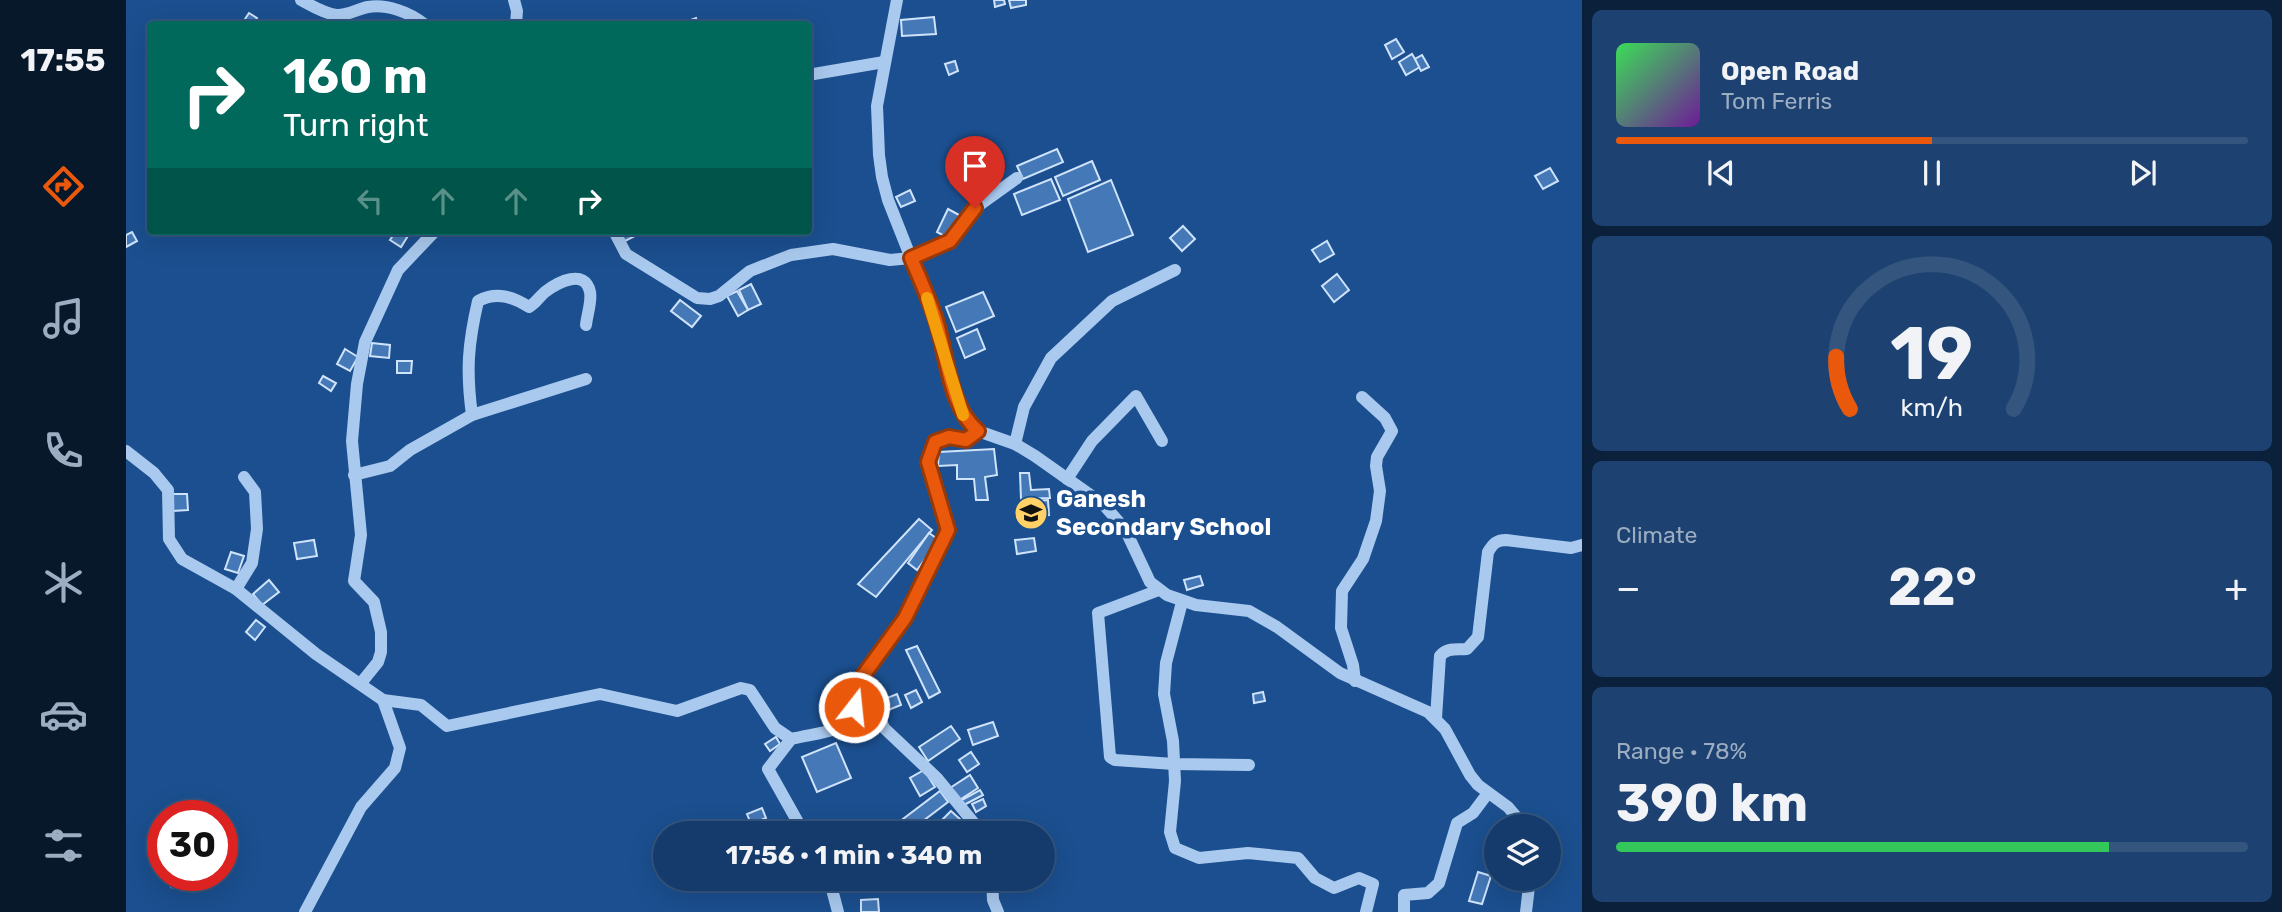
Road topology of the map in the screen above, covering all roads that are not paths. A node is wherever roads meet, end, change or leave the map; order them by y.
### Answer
1 (301, 0) edge
2 (514, 0) edge
3 (897, 0) edge
4 (419, 21) edge
5 (516, 21) edge
6 (884, 62) junction
7 (812, 74) edge
8 (1017, 178) dead end
9 (431, 235) edge
10 (616, 235) edge
11 (911, 258) junction
12 (1175, 270) dead end
13 (586, 325) dead end
14 (586, 379) dead end
15 (1362, 397) dead end
16 (472, 415) junction
17 (978, 431) junction
18 (1161, 441) dead end
19 (1015, 444) junction
20 (126, 451) edge
21 (354, 475) junction
22 (244, 477) dead end
23 (1067, 478) junction
24 (1582, 545) edge
25 (236, 589) junction
26 (1159, 590) junction
27 (1182, 601) junction
28 (862, 677) junction
29 (1355, 681) junction
30 (361, 683) junction
31 (383, 700) junction
32 (1436, 718) junction
33 (791, 738) junction
34 (1174, 764) junction
35 (1249, 765) dead end
36 (1488, 793) junction
37 (1516, 814) edge
38 (797, 821) edge
39 (972, 821) edge
40 (832, 891) edge
41 (993, 891) edge
42 (1528, 891) edge
43 (305, 912) edge
44 (838, 912) edge
45 (998, 912) edge
46 (1366, 912) edge
47 (1404, 912) edge
48 (1526, 912) edge

1 - 4 street
2 - 5 street
3 - 6 street
6 - 7 street
6 - 11 street
8 - 11 street
9 - 21 street
10 - 11 street
11 - 17 street
12 - 19 street
13 - 16 street
14 - 16 street
15 - 29 street
16 - 21 street
17 - 19 street
17 - 28 street
18 - 23 street
19 - 23 street
20 - 25 street
21 - 30 street
22 - 25 street
23 - 26 street
24 - 32 street
25 - 30 street
26 - 27 street
26 - 34 street
27 - 29 street
27 - 34 street
28 - 33 street
28 - 39 street
29 - 32 street
30 - 31 street
31 - 33 street
31 - 43 street
32 - 36 street
33 - 38 street
34 - 35 street
34 - 46 street
36 - 37 street
36 - 47 street
40 - 44 street
41 - 45 street
42 - 48 street

